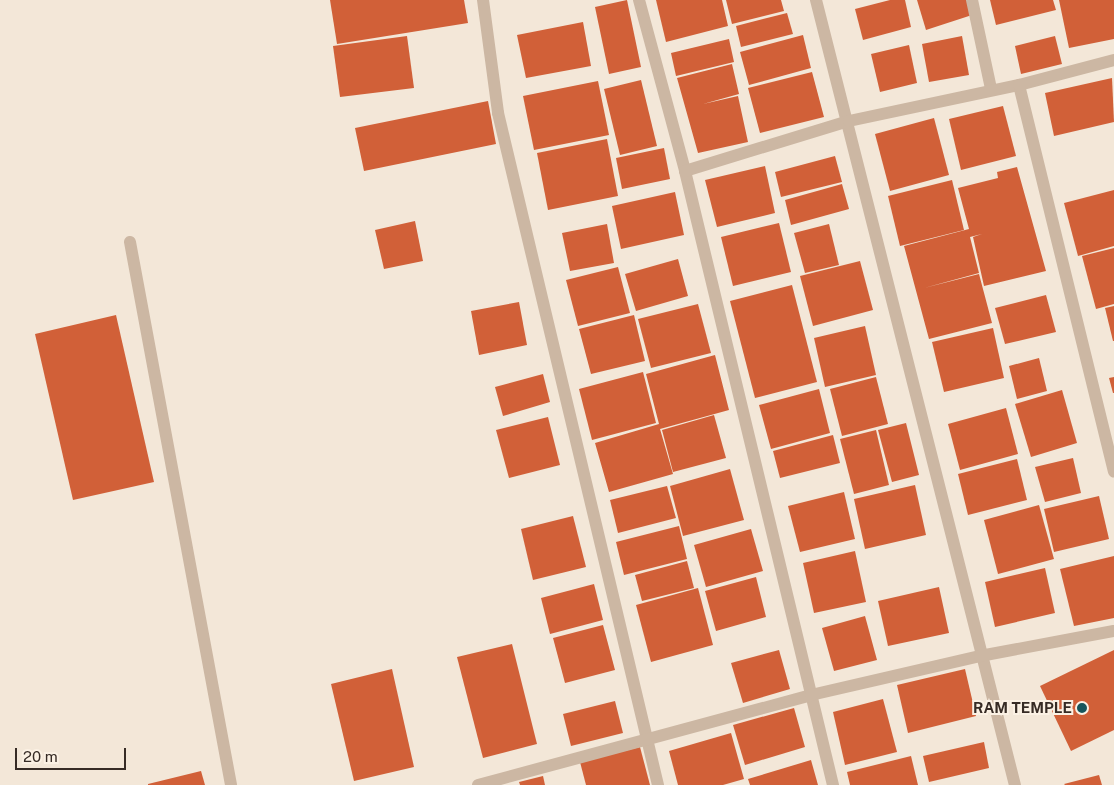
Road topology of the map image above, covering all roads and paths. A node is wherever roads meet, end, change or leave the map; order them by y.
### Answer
1 (482, 0) edge
2 (639, 0) edge
3 (816, 0) edge
4 (972, 0) edge
5 (1114, 60) edge
6 (1019, 85) junction
7 (992, 89) junction
8 (849, 121) junction
9 (685, 171) junction
10 (130, 242) dead end
11 (1114, 471) edge
12 (1114, 631) edge
13 (980, 656) junction
14 (811, 695) junction
15 (647, 740) junction
16 (231, 785) edge
17 (478, 785) edge
18 (658, 785) edge
19 (833, 785) edge
20 (1015, 785) edge

1 - 15 street
2 - 9 street
3 - 8 street
4 - 7 street
5 - 6 street
6 - 7 street
6 - 11 street
7 - 8 street
8 - 9 street
8 - 13 street
9 - 14 street
10 - 16 street
12 - 13 street
13 - 14 street
13 - 20 street
14 - 15 street
14 - 19 street
15 - 17 street
15 - 18 street

